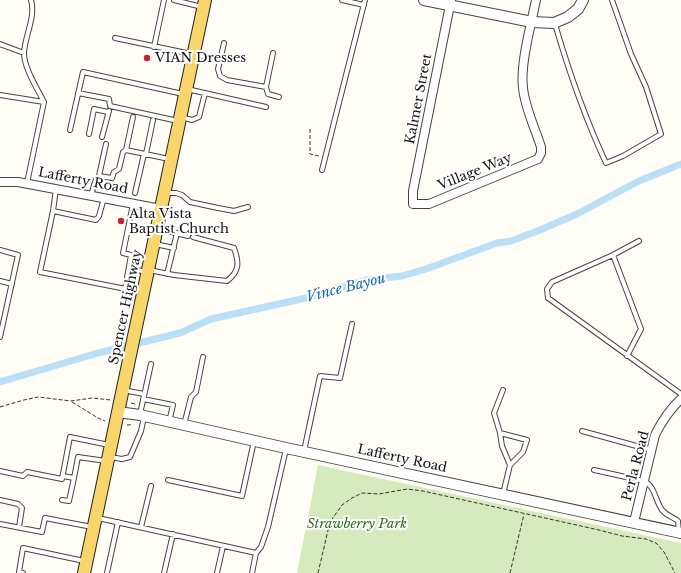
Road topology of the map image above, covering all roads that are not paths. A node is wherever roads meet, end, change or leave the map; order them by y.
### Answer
1 (31, 0) edge
2 (164, 0) edge
3 (174, 0) edge
4 (342, 0) edge
5 (424, 0) edge
6 (536, 0) edge
7 (583, 0) edge
8 (612, 0) edge
9 (365, 2) edge
10 (451, 3) edge
11 (205, 4) edge
12 (532, 22) junction
13 (555, 22) junction
14 (115, 38) dead end
15 (224, 43) dead end
16 (0, 44) edge
17 (154, 47) junction
18 (24, 53) junction
19 (273, 53) dead end
20 (194, 54) junction
21 (220, 60) junction
22 (266, 87) junction
23 (186, 92) junction
24 (78, 93) junction
25 (205, 93) junction
26 (0, 94) edge
27 (279, 97) dead end
28 (44, 102) junction
29 (110, 106) junction
30 (266, 107) dead end
31 (108, 112) junction
32 (133, 117) dead end
33 (180, 119) junction
34 (153, 120) dead end
35 (70, 130) dead end
36 (89, 134) dead end
37 (102, 137) dead end
38 (106, 144) dead end
39 (126, 150) junction
40 (145, 154) junction
41 (172, 159) junction
42 (322, 170) dead end
43 (99, 176) junction
44 (0, 182) edge
45 (27, 183) junction
46 (56, 189) junction
47 (135, 193) dead end
48 (165, 193) junction
49 (91, 196) junction
50 (104, 198) junction
51 (134, 204) junction
52 (413, 204) joint
53 (248, 207) dead end
54 (161, 209) junction
55 (53, 211) junction
56 (157, 228) junction
57 (177, 234) junction
58 (639, 241) dead end
59 (154, 244) junction
60 (174, 248) junction
61 (0, 250) edge
62 (613, 255) junction
63 (129, 268) junction
64 (148, 271) junction
65 (167, 274) junction
66 (0, 281) edge
67 (12, 284) junction
68 (125, 289) junction
69 (144, 293) junction
70 (2, 322) edge
71 (352, 324) dead end
72 (0, 337) edge
73 (628, 356) junction
74 (203, 357) dead end
75 (151, 364) dead end
76 (123, 390) junction
77 (503, 390) dead end
78 (681, 394) edge
79 (144, 396) junction
80 (681, 399) edge
81 (118, 412) junction
82 (142, 416) junction
83 (169, 422) junction
84 (184, 425) junction
85 (582, 432) dead end
86 (500, 433) junction
87 (254, 441) junction
88 (286, 448) junction
89 (651, 450) junction
90 (304, 452) junction
91 (110, 454) junction
92 (510, 465) junction
93 (594, 470) dead end
94 (0, 471) edge
95 (63, 476) junction
96 (74, 478) junction
97 (168, 480) dead end
98 (644, 481) junction
99 (150, 486) dead end
100 (503, 494) junction
101 (0, 500) edge
102 (62, 500) dead end
103 (95, 522) junction
104 (118, 522) junction
105 (634, 522) junction
106 (0, 524) edge
107 (19, 527) junction
108 (141, 527) junction
109 (680, 532) edge
110 (173, 534) junction
111 (223, 546) junction
112 (256, 553) junction
113 (85, 568) edge
114 (23, 573) edge
115 (106, 573) edge
116 (164, 573) edge
117 (217, 573) edge
118 (252, 573) edge

1 - 18 lane
2 - 17 lane
3 - 11 lane
4 - 9 lane
5 - 10 street
6 - 12 street
7 - 13 street
8 - 13 lane
9 - 42 lane
10 - 12 street
10 - 52 street, Kalmer Street
11 - 20 main road, Spencer Highway
12 - 13 street
12 - 52 street, Village Way
14 - 17 lane
15 - 21 lane
16 - 18 lane
17 - 20 lane
18 - 28 lane
19 - 22 lane
20 - 21 lane
20 - 23 main road, Spencer Highway
21 - 22 lane
22 - 27 lane
23 - 24 lane
23 - 25 lane
23 - 33 main road, Spencer Highway
24 - 29 lane
24 - 35 lane
25 - 30 lane
25 - 33 lane
26 - 28 lane
28 - 45 lane
29 - 31 lane
29 - 33 lane
31 - 36 lane
31 - 37 lane
32 - 39 lane
33 - 41 main road, Spencer Highway
34 - 40 lane
38 - 43 lane
39 - 40 lane
39 - 43 lane
40 - 41 lane
40 - 47 lane
41 - 48 main road, Spencer Highway
43 - 49 lane
44 - 45 street, Lafferty Road
45 - 46 street, Lafferty Road
46 - 49 street, Lafferty Road
46 - 55 lane
48 - 53 lane
48 - 54 main road, Spencer Highway
49 - 50 street, Lafferty Road
50 - 51 street, Lafferty Road
50 - 55 lane
51 - 54 street, Lafferty Road
51 - 63 lane
54 - 56 main road, Spencer Highway
55 - 68 lane
56 - 57 lane
56 - 59 main road, Spencer Highway
57 - 60 lane
57 - 65 lane
58 - 62 lane
59 - 60 lane
59 - 64 main road, Spencer Highway
60 - 65 lane
61 - 67 lane
62 - 73 lane
62 - 73 lane
63 - 64 lane
63 - 68 lane
64 - 65 lane
64 - 69 main road, Spencer Highway
66 - 67 lane
67 - 70 lane
68 - 69 lane
69 - 76 main road, Spencer Highway
70 - 72 lane
71 - 90 lane
73 - 78 lane
74 - 84 lane
75 - 79 lane
76 - 79 lane
76 - 81 main road, Spencer Highway
77 - 86 lane
79 - 82 lane
79 - 83 lane
80 - 89 street, Perla Road
81 - 82 street, Lafferty Road
81 - 91 main road, Spencer Highway
82 - 83 street, Lafferty Road
82 - 91 lane
83 - 84 street, Lafferty Road
84 - 87 street, Lafferty Road
85 - 89 lane
86 - 92 lane
86 - 92 lane
87 - 88 street, Lafferty Road
87 - 97 lane
88 - 90 street, Lafferty Road
88 - 112 lane
89 - 98 street, Perla Road
90 - 100 street, Lafferty Road
91 - 95 lane
91 - 96 lane
91 - 103 main road, Spencer Highway
92 - 100 lane
93 - 98 lane
94 - 95 lane
95 - 96 lane
96 - 102 lane
98 - 105 street, Perla Road
98 - 109 lane
99 - 108 lane
100 - 105 street, Lafferty Road
101 - 107 lane
103 - 104 lane
103 - 107 lane
103 - 113 main road, Spencer Highway
104 - 108 lane
104 - 115 lane
105 - 109 street, Lafferty Road
106 - 107 lane
108 - 110 lane
110 - 111 lane
110 - 116 lane
111 - 112 lane
111 - 117 lane
112 - 118 lane
113 - 114 lane

